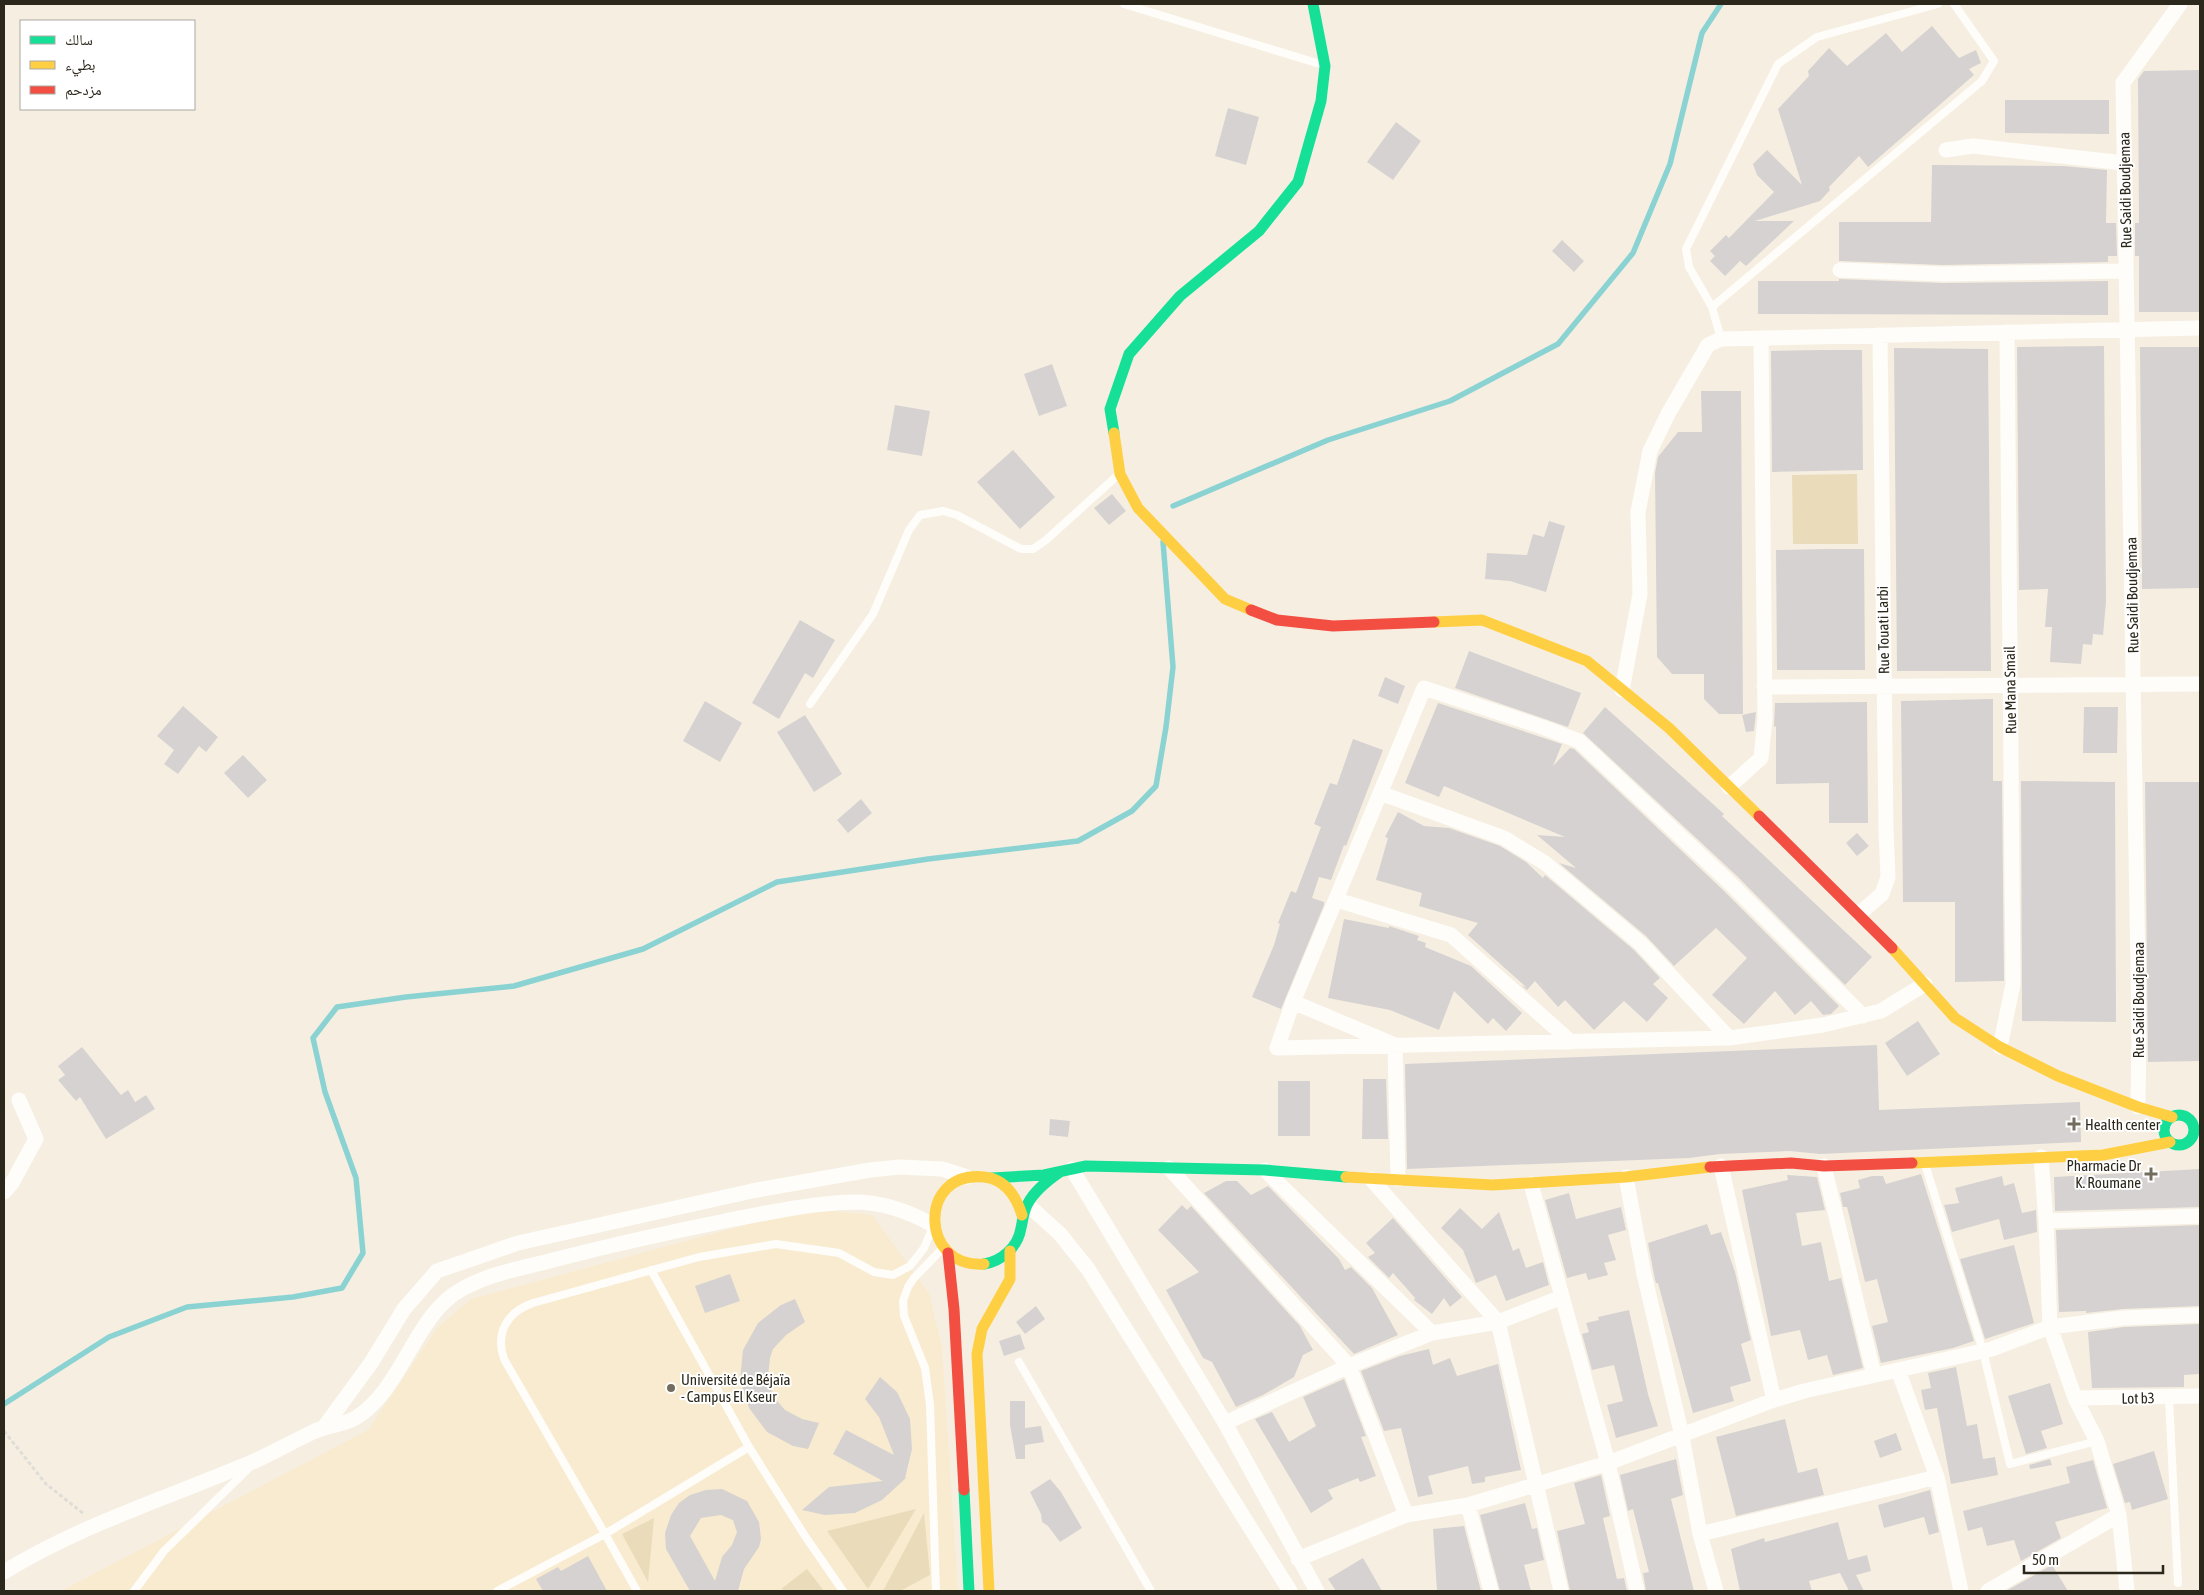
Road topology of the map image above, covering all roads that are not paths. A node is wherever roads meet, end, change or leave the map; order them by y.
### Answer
1 (1124, 4) edge
2 (1313, 4) edge
3 (1938, 4) edge
4 (1954, 4) edge
5 (2180, 4) edge
6 (1325, 66) junction
7 (1946, 150) dead end
8 (2124, 163) junction
9 (1840, 270) dead end
10 (2126, 271) junction
11 (1712, 307) junction
12 (2200, 328) edge
13 (2127, 329) junction
14 (2007, 332) junction
15 (1880, 335) junction
16 (1761, 338) junction
17 (1721, 339) junction
18 (1120, 474) junction
19 (2200, 684) edge
20 (2010, 685) junction
21 (2133, 685) junction
22 (1884, 686) junction
23 (1764, 687) junction
24 (1622, 690) junction
25 (810, 704) dead end
26 (1729, 787) junction
27 (1380, 793) junction
28 (1337, 900) junction
29 (1858, 914) junction
30 (1925, 984) junction
31 (1293, 1002) junction
32 (1863, 1016) junction
33 (1729, 1038) junction
34 (1570, 1042) junction
35 (1395, 1045) junction
36 (2000, 1047) junction
37 (19, 1100) dead end
38 (2138, 1107) junction
39 (2172, 1117) junction
40 (2187, 1117) junction
41 (2200, 1120) edge
42 (2170, 1142) junction
43 (2184, 1144) junction
44 (2200, 1146) edge
45 (2041, 1157) junction
46 (1924, 1161) junction
47 (1721, 1166) junction
48 (1824, 1166) junction
49 (1169, 1168) junction
50 (1265, 1170) junction
51 (1066, 1171) junction
52 (967, 1177) junction
53 (1626, 1177) junction
54 (992, 1178) junction
55 (1372, 1179) junction
56 (1398, 1179) junction
57 (1531, 1184) junction
58 (4, 1192) edge
59 (1025, 1210) junction
60 (2200, 1216) edge
61 (2046, 1221) junction
62 (934, 1224) junction
63 (945, 1250) junction
64 (1010, 1251) junction
65 (651, 1270) junction
66 (1562, 1297) junction
67 (2200, 1315) edge
68 (1498, 1322) junction
69 (2050, 1328) junction
70 (1432, 1333) junction
71 (1983, 1351) junction
72 (1018, 1362) dead end
73 (1349, 1366) junction
74 (1898, 1370) junction
75 (1874, 1375) junction
76 (2200, 1396) edge
77 (2075, 1398) junction
78 (2169, 1398) junction
79 (1774, 1400) junction
80 (1225, 1423) junction
81 (325, 1426) junction
82 (1682, 1436) junction
83 (2096, 1441) junction
84 (749, 1447) junction
85 (258, 1459) junction
86 (1608, 1463) junction
87 (1937, 1477) junction
88 (1537, 1485) junction
89 (1468, 1505) junction
90 (1406, 1515) junction
91 (2119, 1515) junction
92 (605, 1534) junction
93 (1700, 1534) junction
94 (1298, 1559) junction
95 (4, 1572) edge
96 (2178, 1583) dead end
97 (934, 1590) edge
98 (134, 1591) edge
99 (496, 1591) edge
100 (637, 1591) edge
101 (843, 1591) edge
102 (969, 1591) edge
103 (989, 1591) edge
104 (1151, 1591) edge
105 (1290, 1591) edge
106 (1317, 1591) edge
107 (1491, 1591) edge
108 (1561, 1591) edge
109 (1637, 1591) edge
110 (1716, 1591) edge
111 (1960, 1591) edge
112 (1988, 1591) edge
113 (2127, 1591) edge

1 - 6 lane
2 - 6 street
3 - 11 lane
4 - 11 lane
5 - 8 street, Rue Saidi Boudjemaa
6 - 18 street
7 - 8 street
8 - 10 street, Rue Saidi Boudjemaa
9 - 10 street
10 - 13 street, Rue Saidi Boudjemaa
11 - 17 lane
12 - 13 street
13 - 14 street
13 - 21 street, Rue Saidi Boudjemaa
14 - 15 street
14 - 20 street, Rue Mana Smail
15 - 16 street
15 - 22 street, Rue Touati Larbi
16 - 17 street
16 - 23 street
17 - 24 street
18 - 24 street
18 - 25 lane
19 - 21 street
20 - 21 street
20 - 22 street
20 - 36 street, Rue Mana Smail
21 - 38 street, Rue Saidi Boudjemaa
22 - 23 street
22 - 29 street, Rue Touati Larbi
23 - 26 street
24 - 26 street
26 - 29 street
27 - 28 street
27 - 32 street
27 - 33 street
28 - 31 street
28 - 34 street
29 - 30 street
30 - 32 street
30 - 36 street
31 - 35 street
31 - 35 street
32 - 33 street
33 - 34 street
34 - 35 street
35 - 56 street
36 - 38 street
37 - 58 street
38 - 39 street
39 - 40 street
39 - 42 street
40 - 41 street
40 - 43 street
42 - 43 street
42 - 45 street
43 - 44 street
45 - 46 street
45 - 61 street
46 - 48 street
46 - 71 lane
47 - 48 street
47 - 53 street
47 - 79 street
48 - 75 street
49 - 50 street
49 - 51 street
49 - 73 street
50 - 55 street
50 - 70 street
51 - 54 street
51 - 59 street
51 - 80 street
52 - 54 street
52 - 62 street
52 - 81 street
53 - 57 street
53 - 82 street
54 - 59 street
55 - 56 street
55 - 68 street
56 - 57 street
57 - 66 street
59 - 64 street
59 - 105 street
60 - 61 street
61 - 69 street
62 - 63 street
62 - 65 lane
62 - 81 street
63 - 64 street
63 - 97 lane
63 - 102 street
64 - 103 street
65 - 84 lane
65 - 92 lane
66 - 68 street
66 - 86 street
67 - 69 street
68 - 70 street
68 - 88 street
69 - 71 street
69 - 77 street
70 - 73 street
71 - 74 street
71 - 83 lane
72 - 104 lane
73 - 80 street
73 - 90 street
74 - 75 street
74 - 87 street
75 - 79 street
76 - 78 street, Lot b3
77 - 78 street, Lot b3
77 - 83 street
78 - 96 lane
79 - 82 street
80 - 94 street
81 - 85 street
82 - 86 street
82 - 93 street
83 - 91 street
84 - 92 lane
84 - 101 lane
85 - 95 street
85 - 98 lane
86 - 88 street
86 - 109 street
87 - 93 street
87 - 111 street
88 - 89 street
88 - 108 street
89 - 90 street
89 - 107 street
90 - 94 street
91 - 112 street
91 - 113 street
92 - 99 lane
92 - 100 lane
93 - 110 street
94 - 106 street

